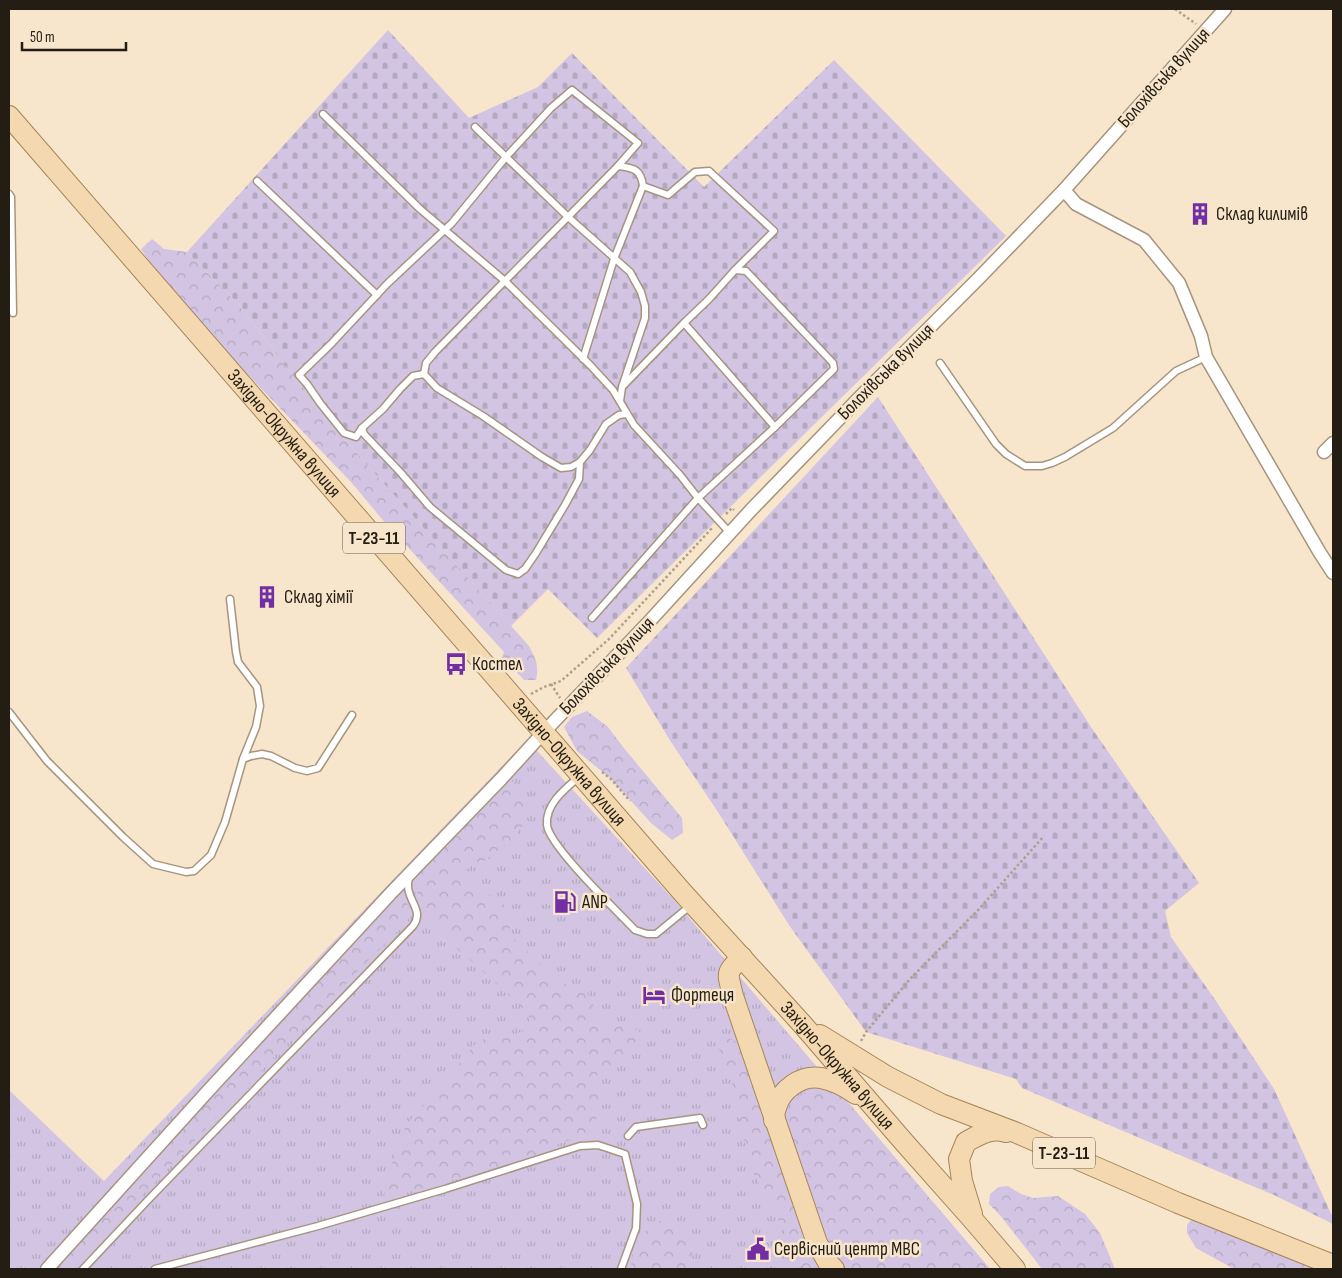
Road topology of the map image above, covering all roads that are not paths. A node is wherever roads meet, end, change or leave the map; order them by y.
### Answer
1 (1225, 9) edge
2 (323, 114) dead end
3 (9, 116) edge
4 (475, 127) dead end
5 (506, 157) junction
6 (618, 166) junction
7 (257, 181) dead end
8 (643, 186) junction
9 (1064, 190) junction
10 (9, 194) edge
11 (567, 216) junction
12 (445, 229) junction
13 (614, 259) junction
14 (735, 270) junction
15 (505, 281) junction
16 (377, 295) junction
17 (13, 314) dead end
18 (684, 323) junction
19 (1206, 357) junction
20 (583, 359) junction
21 (940, 363) dead end
22 (424, 374) junction
23 (622, 387) junction
24 (620, 401) junction
25 (628, 414) junction
26 (775, 427) junction
27 (362, 428) junction
28 (580, 462) junction
29 (698, 498) junction
30 (730, 533) junction
31 (1333, 573) edge
32 (230, 599) dead end
33 (592, 618) dead end
34 (9, 712) edge
35 (352, 716) dead end
36 (544, 733) junction
37 (243, 759) junction
38 (589, 772) junction
39 (412, 872) junction
40 (391, 893) junction
41 (409, 895) junction
42 (693, 904) junction
43 (742, 957) junction
44 (804, 1025) junction
45 (876, 1110) junction
46 (774, 1120) junction
47 (703, 1124) dead end
48 (628, 1136) dead end
49 (1033, 1140) junction
50 (974, 1221) junction
51 (1333, 1265) edge
52 (47, 1269) edge
53 (83, 1269) edge
54 (155, 1269) edge
55 (621, 1269) edge
56 (834, 1269) edge
57 (1015, 1269) edge

1 - 9 street, Болохівська вулиця
2 - 12 lane
3 - 36 main road, Західно-Окружна вулиця / Т-23-11
4 - 5 lane
5 - 6 lane
5 - 11 lane
5 - 12 lane
6 - 8 lane
6 - 11 lane
7 - 16 lane
8 - 13 lane
8 - 14 lane
9 - 19 street
9 - 30 street, Болохівська вулиця
10 - 17 lane
11 - 13 lane
11 - 15 lane
12 - 15 lane
12 - 16 lane
13 - 20 lane
13 - 23 lane
14 - 18 lane
14 - 26 lane
15 - 20 lane
15 - 22 lane
16 - 27 lane
18 - 23 lane
18 - 26 lane
19 - 21 lane
19 - 31 street
20 - 24 lane
22 - 27 lane
22 - 28 lane
23 - 24 lane
24 - 25 lane
25 - 28 lane
25 - 29 lane
26 - 29 lane
27 - 28 lane
29 - 30 lane
29 - 33 lane
30 - 36 street, Болохівська вулиця
32 - 37 lane
34 - 37 lane
35 - 37 lane
36 - 38 main road, Західно-Окружна вулиця / Т-23-11
36 - 39 street, Болохівська вулиця
38 - 42 main road, Західно-Окружна вулиця / Т-23-11
38 - 42 lane
39 - 40 street, Болохівська вулиця
39 - 41 lane
40 - 41 lane
40 - 52 street, Болохівська вулиця
41 - 53 lane
42 - 43 main road, Західно-Окружна вулиця / Т-23-11
43 - 44 main road, Західно-Окружна вулиця / Т-23-11
43 - 46 main road
44 - 45 main road, Західно-Окружна вулиця
44 - 49 main road, Т-23-11
45 - 46 main road
45 - 50 main road, Західно-Окружна вулиця
46 - 56 main road
47 - 48 lane
49 - 50 main road
49 - 51 main road, Т-23-11
50 - 57 main road, Західно-Окружна вулиця
54 - 55 lane

